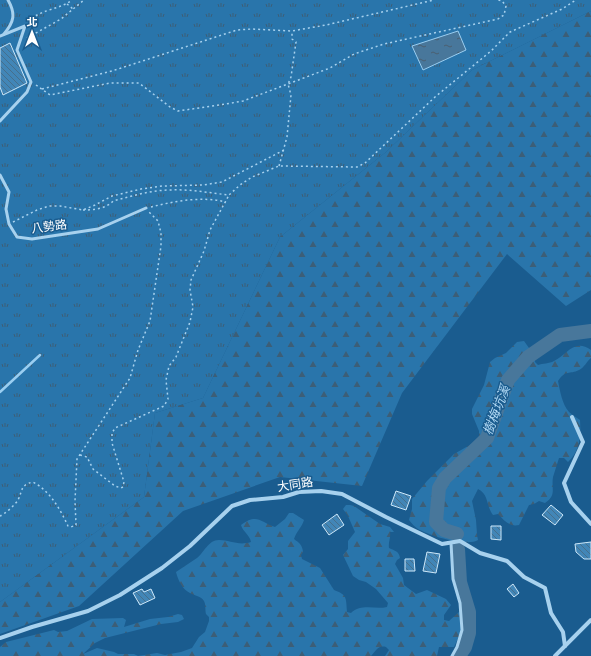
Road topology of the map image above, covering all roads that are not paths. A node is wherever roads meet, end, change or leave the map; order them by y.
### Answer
1 (8, 0) edge
2 (1, 35) edge
3 (0, 121) edge
4 (0, 175) edge
5 (146, 208) road end
6 (572, 417) dead end
7 (591, 524) edge
8 (451, 543) junction
9 (591, 620) edge
10 (0, 638) edge
11 (565, 646) junction
12 (452, 656) edge
13 (555, 656) edge

1 - 2 lane
2 - 3 lane
4 - 5 lane, 八勢路
6 - 7 street
8 - 10 street, 大同路
8 - 11 street, 大同路
8 - 12 lane
9 - 11 street
11 - 13 street

